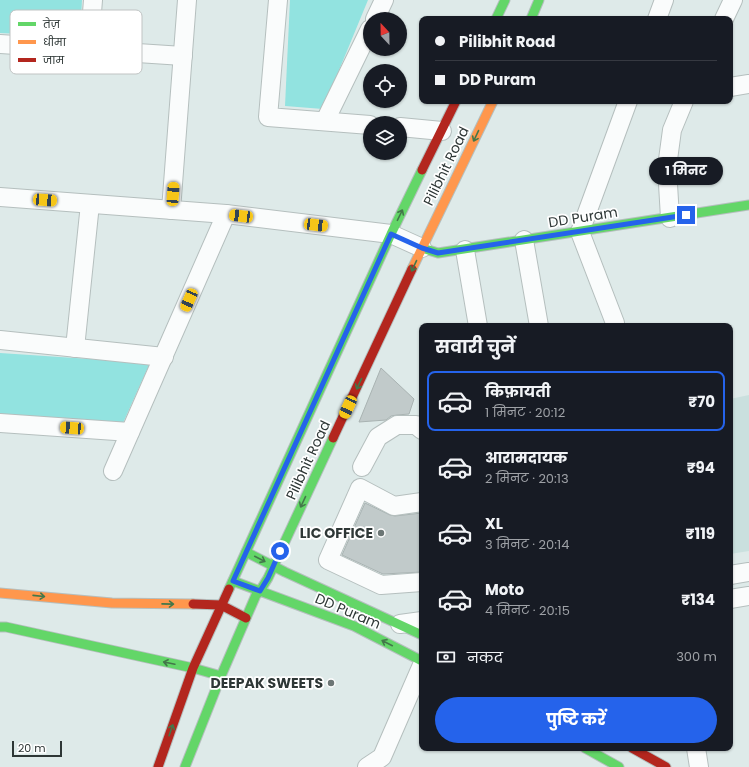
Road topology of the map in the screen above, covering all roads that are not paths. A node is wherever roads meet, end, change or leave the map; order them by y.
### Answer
1 (93, 0) edge
2 (187, 0) edge
3 (278, 0) edge
4 (384, 0) edge
5 (505, 0) edge
6 (539, 0) edge
7 (664, 0) edge
8 (733, 0) edge
9 (92, 10) edge
10 (378, 12) edge
11 (497, 16) edge
12 (531, 16) edge
13 (658, 16) edge
14 (725, 16) edge
15 (0, 44) edge
16 (363, 44) edge
17 (10, 45) edge
18 (142, 53) edge
19 (183, 56) junction
20 (749, 84) edge
21 (733, 87) edge
22 (455, 104) edge
23 (492, 104) edge
24 (627, 104) edge
25 (683, 104) edge
26 (326, 122) junction
27 (363, 125) edge
28 (407, 128) edge
29 (442, 131) junction
30 (0, 197) edge
31 (90, 204) junction
32 (749, 205) edge
33 (172, 210) junction
34 (226, 214) junction
35 (670, 218) junction
36 (580, 232) junction
37 (391, 234) junction
38 (524, 240) junction
39 (422, 248) junction
40 (465, 250) junction
41 (477, 323) edge
42 (538, 323) edge
43 (615, 323) dead end
44 (0, 340) edge
45 (75, 348) junction
46 (164, 357) junction
47 (0, 423) edge
48 (419, 428) edge
49 (130, 432) junction
50 (362, 467) dead end
51 (113, 471) dead end
52 (419, 502) edge
53 (246, 552) junction
54 (273, 566) junction
55 (749, 572) edge
56 (733, 575) edge
57 (233, 581) junction
58 (419, 582) edge
59 (260, 591) junction
60 (0, 593) edge
61 (749, 596) edge
62 (733, 599) edge
63 (221, 606) junction
64 (246, 618) junction
65 (419, 621) edge
66 (400, 624) junction
67 (0, 627) edge
68 (419, 634) edge
69 (419, 659) edge
70 (193, 668) junction
71 (419, 672) edge
72 (221, 676) junction
73 (590, 751) edge
74 (637, 751) edge
75 (696, 751) edge
76 (158, 767) edge
77 (185, 767) edge
78 (367, 767) edge
79 (619, 767) edge
80 (666, 767) edge
81 (699, 767) edge

1 - 9 street
2 - 19 street
3 - 26 street
4 - 10 street
5 - 11 main road
6 - 12 main road
7 - 13 street
8 - 14 street
15 - 17 street
16 - 26 street
18 - 19 street
19 - 33 street
20 - 21 street
22 - 29 main road
23 -> 39 main road, Pilibhit Road
24 - 36 street
25 - 35 street
26 - 27 street
28 - 29 street
37 -> 29 main road
30 - 31 street
31 - 33 street
31 - 45 street
32 - 35 main road, DD Puram
33 - 34 street
34 - 37 street
34 - 46 street
35 - 36 main road, DD Puram
36 - 38 main road, DD Puram
36 - 43 street
37 - 39 street
37 - 53 main road
38 - 40 main road, DD Puram
38 - 42 street
39 - 40 main road, DD Puram
39 -> 54 main road, Pilibhit Road
40 - 41 street
44 - 45 street
45 - 46 street
46 - 49 street
47 - 49 street
48 - 50 street
49 - 51 street
52 - 58 street
53 -> 54 main road, DD Puram
53 - 57 main road
54 - 59 main road, Pilibhit Road
54 - 66 main road, DD Puram
55 - 56 street
57 - 59 main road, DD Puram
57 - 63 main road
59 - 64 main road, Pilibhit Road
69 -> 59 main road, DD Puram
60 -> 63 main road
61 - 62 street
63 - 64 main road
63 - 70 main road
64 - 72 main road, Pilibhit Road
65 - 66 street
66 - 68 main road, DD Puram
70 -> 67 main road
70 - 72 main road
76 -> 70 main road
71 - 78 street
72 - 77 main road, Pilibhit Road
73 - 79 main road
74 - 80 main road
75 - 81 street

